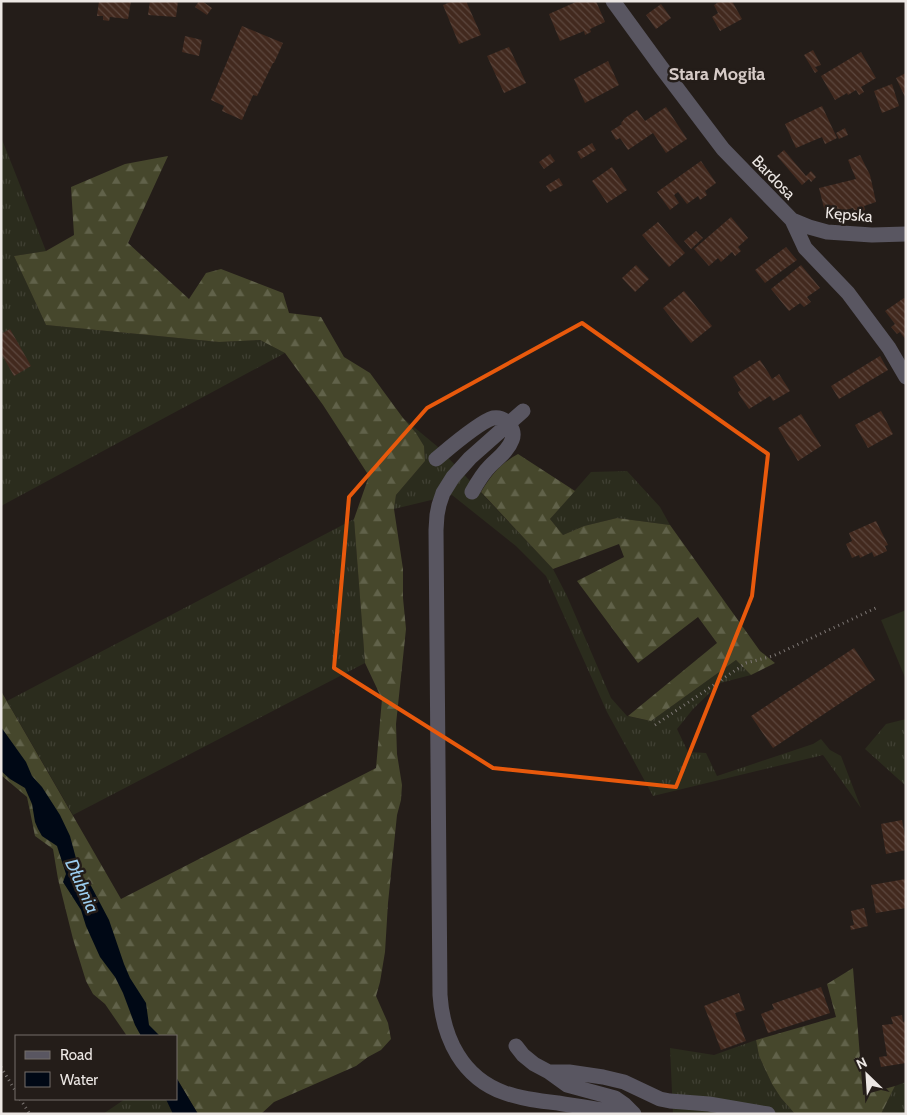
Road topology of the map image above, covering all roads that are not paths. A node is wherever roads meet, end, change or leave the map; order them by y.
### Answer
1 (613, 1) edge
2 (792, 220) junction
3 (906, 234) edge
4 (906, 377) edge
5 (523, 411) dead end
6 (509, 424) junction
7 (436, 459) dead end
8 (472, 492) dead end
9 (516, 1046) dead end
10 (549, 1072) junction
11 (629, 1114) edge
12 (634, 1114) edge
13 (768, 1114) edge

1 - 2 street, Bardosa
2 - 3 street, Kępska
2 - 4 street, Bardosa
5 - 6 street
6 - 7 street
6 - 8 street
6 - 11 street
9 - 10 street
10 - 12 street
10 - 13 street

